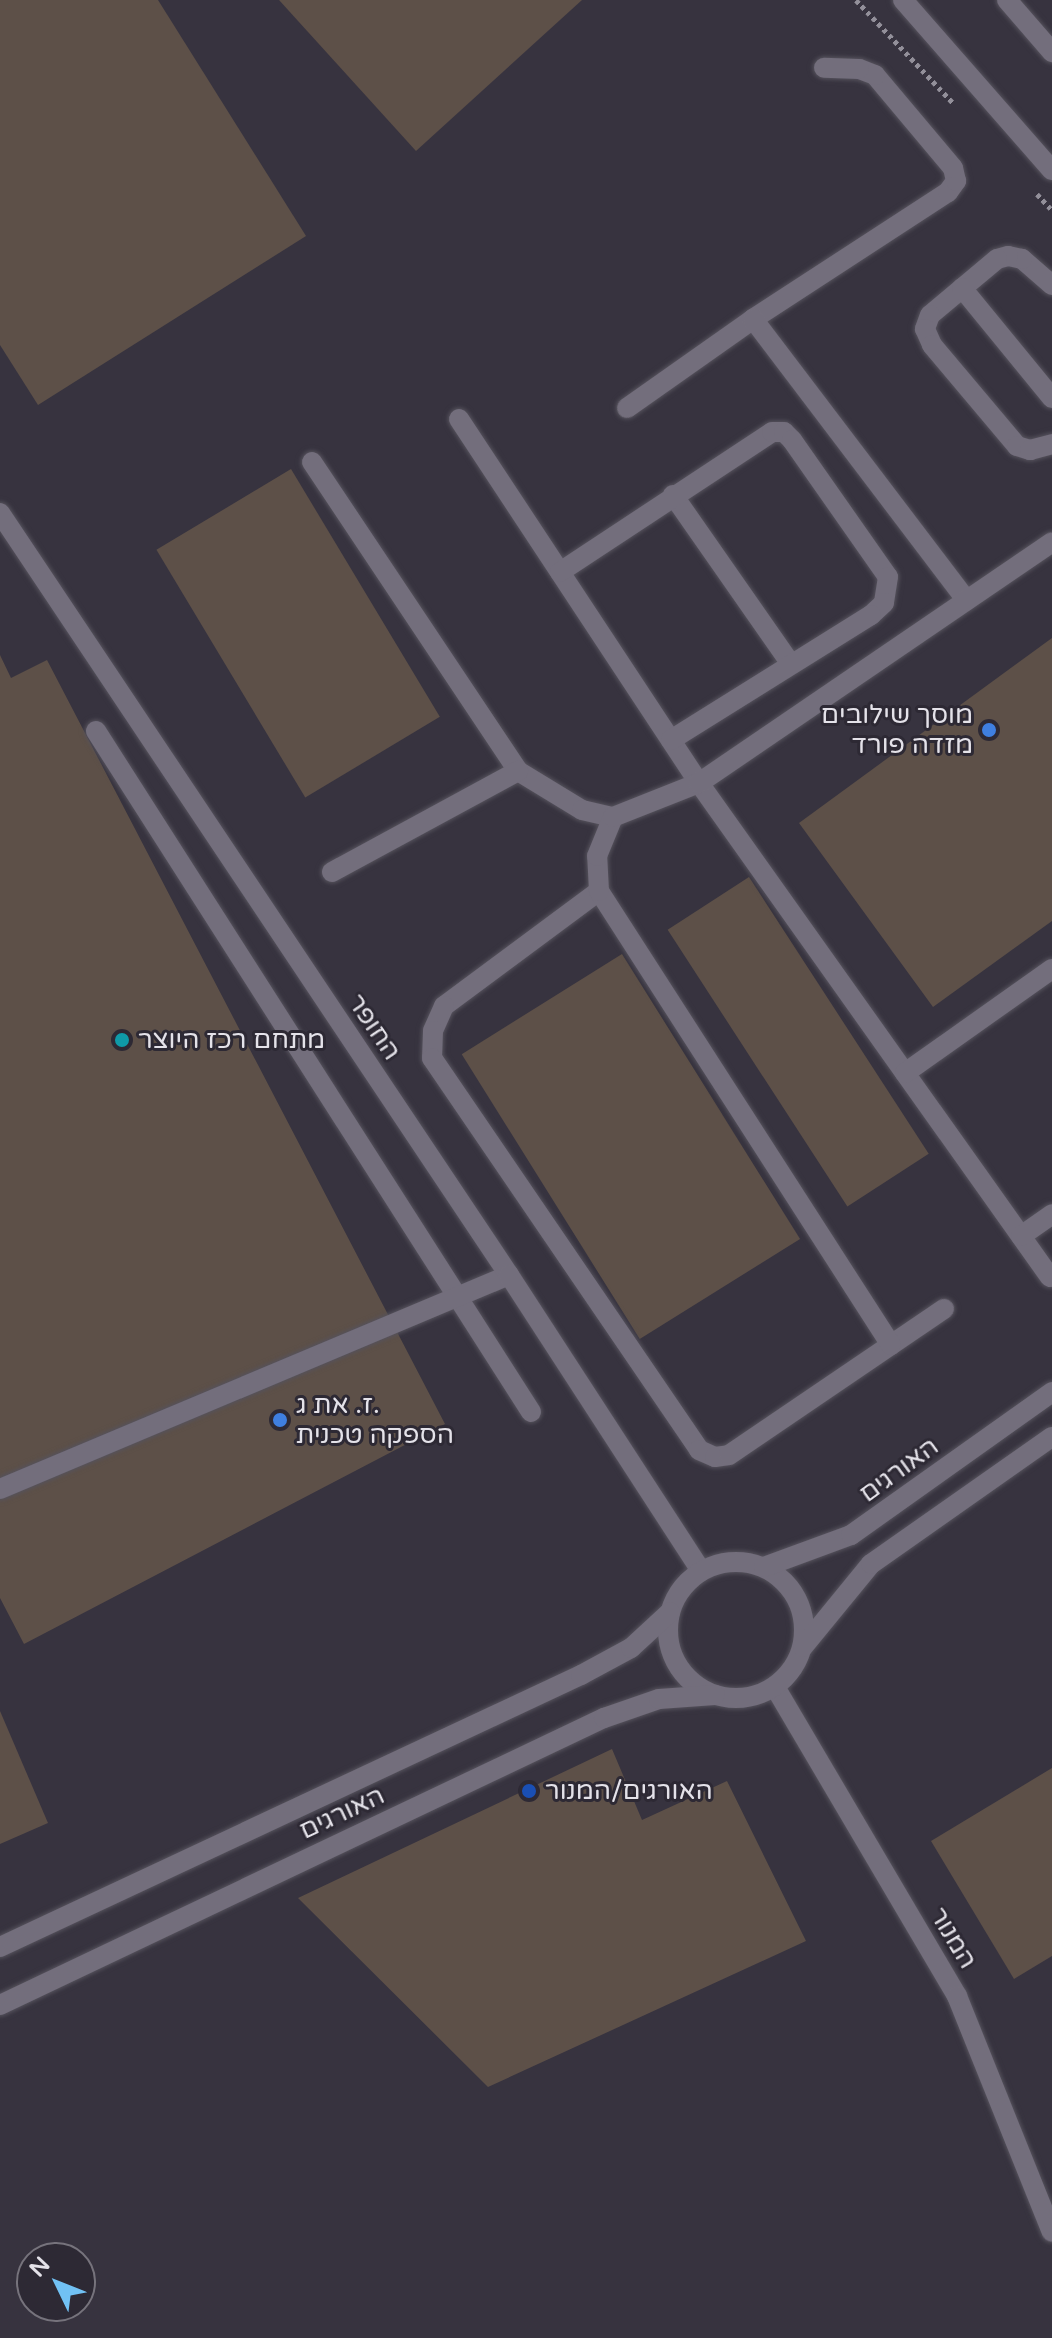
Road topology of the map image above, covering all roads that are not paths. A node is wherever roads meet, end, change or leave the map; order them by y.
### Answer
1 (903, 0) edge
2 (1007, 0) edge
3 (1052, 52) edge
4 (824, 68) dead end
5 (1052, 170) edge
6 (1052, 285) edge
7 (962, 288) junction
8 (753, 319) junction
9 (1052, 398) edge
10 (627, 408) dead end
11 (459, 419) dead end
12 (1052, 444) edge
13 (312, 462) dead end
14 (673, 495) junction
15 (0, 513) edge
16 (1052, 542) edge
17 (560, 572) junction
18 (966, 600) junction
19 (790, 663) junction
20 (96, 731) dead end
21 (671, 740) junction
22 (518, 771) junction
23 (699, 783) junction
24 (613, 817) junction
25 (332, 872) dead end
26 (599, 891) junction
27 (1052, 969) edge
28 (905, 1073) junction
29 (1052, 1214) edge
30 (1021, 1236) junction
31 (509, 1275) junction
32 (1050, 1277) edge
33 (459, 1296) junction
34 (944, 1309) dead end
35 (891, 1345) junction
36 (1052, 1392) edge
37 (531, 1412) dead end
38 (1052, 1437) edge
39 (0, 1489) edge
40 (764, 1567) junction
41 (701, 1571) junction
42 (670, 1612) junction
43 (803, 1647) junction
44 (775, 1687) junction
45 (715, 1695) junction
46 (0, 1947) edge
47 (0, 2005) edge
48 (1052, 2232) edge

1 - 5 street
2 - 3 street
4 - 8 street
6 - 7 street
7 - 9 street
7 - 12 street
8 - 10 street
8 - 18 street
11 - 17 street
13 - 22 street
14 - 17 street
14 - 19 street
14 - 19 street
15 - 31 street, החופר
16 - 18 street
17 - 21 street
18 - 23 street
19 - 21 street
20 - 33 street
21 - 23 street
22 - 24 street
22 - 25 street
23 - 24 street
23 - 28 street
24 - 26 street
26 - 35 street
26 - 35 street
27 - 28 street
28 - 30 street
29 - 30 street
30 - 32 street
31 - 33 street
31 - 41 street, החופר
33 - 37 street
33 - 39 street
34 - 35 street
36 - 40 street, האורגים
38 - 43 street
40 - 41 street
40 - 43 street
41 - 42 street
42 - 45 street
42 - 46 street, האורגים
43 - 44 street
44 - 45 street
44 - 48 street, המנור
45 - 47 street, האורגים

